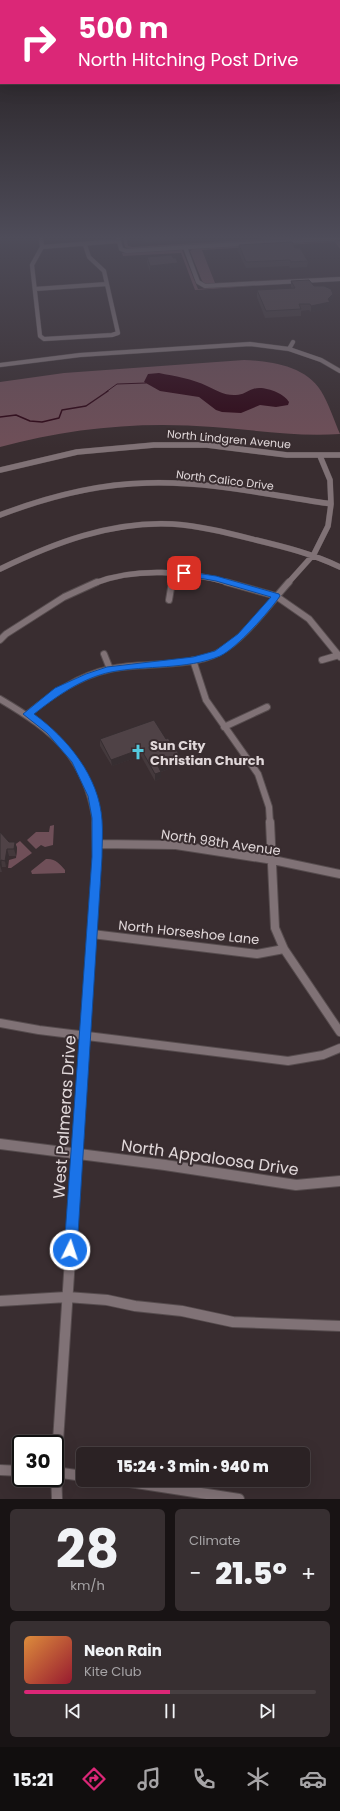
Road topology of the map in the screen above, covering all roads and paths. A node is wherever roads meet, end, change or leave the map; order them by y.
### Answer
1 (37, 308) edge
2 (113, 308) edge
3 (293, 342) dead end
4 (289, 349) junction
5 (0, 365) edge
6 (340, 371) edge
7 (340, 455) edge
8 (320, 456) junction
9 (0, 470) edge
10 (331, 504) junction
11 (0, 516) edge
12 (314, 554) junction
13 (340, 567) edge
14 (0, 569) edge
15 (174, 572) junction
16 (276, 596) junction
17 (169, 600) dead end
18 (0, 640) edge
19 (104, 654) dead end
20 (340, 656) edge
21 (193, 660) junction
22 (322, 660) dead end
23 (110, 669) junction
24 (0, 699) edge
25 (267, 708) dead end
26 (28, 714) junction
27 (224, 727) junction
28 (98, 844) junction
29 (273, 860) junction
30 (340, 874) edge
31 (92, 934) junction
32 (284, 948) junction
33 (0, 1023) edge
34 (340, 1032) edge
35 (84, 1036) junction
36 (340, 1048) edge
37 (0, 1144) edge
38 (77, 1156) junction
39 (340, 1181) edge
40 (67, 1297) junction
41 (0, 1301) edge
42 (340, 1326) edge
43 (58, 1435) edge
44 (0, 1470) edge
45 (12, 1471) edge
46 (64, 1473) edge
47 (76, 1475) edge
48 (57, 1487) edge
49 (162, 1487) edge
50 (58, 1499) edge
51 (239, 1499) edge

1 - 2 street
3 - 4 street
4 - 5 street
4 - 6 street
7 - 8 street, North Lindgren Avenue
8 - 9 street, North Lindgren Avenue
8 - 10 street
10 - 11 street, North Calico Drive
10 - 12 street
12 - 13 street
12 - 14 street
12 - 16 street
15 - 16 street
15 - 17 street
15 - 18 street
16 - 20 street
16 - 21 street
19 - 23 street
20 - 22 street
21 - 23 street
21 - 27 street
23 - 26 street
24 - 26 street, West Palmeras Drive
25 - 27 street
26 - 28 street, West Palmeras Drive
27 - 29 street
28 - 29 street, North 98th Avenue
28 - 31 street, West Palmeras Drive
29 - 30 street, North 98th Avenue
29 - 32 street
31 - 32 street, North Horseshoe Lane
31 - 35 street, West Palmeras Drive
32 - 34 street
33 - 35 street
35 - 36 street
35 - 38 street, West Palmeras Drive
37 - 38 street, North Appaloosa Drive
38 - 39 street, North Appaloosa Drive
38 - 40 street, West Palmeras Drive
40 - 41 street
40 - 42 street
40 - 43 street, West Palmeras Drive
44 - 45 street
46 - 47 street
48 - 50 street, West Palmeras Drive
49 - 51 street

